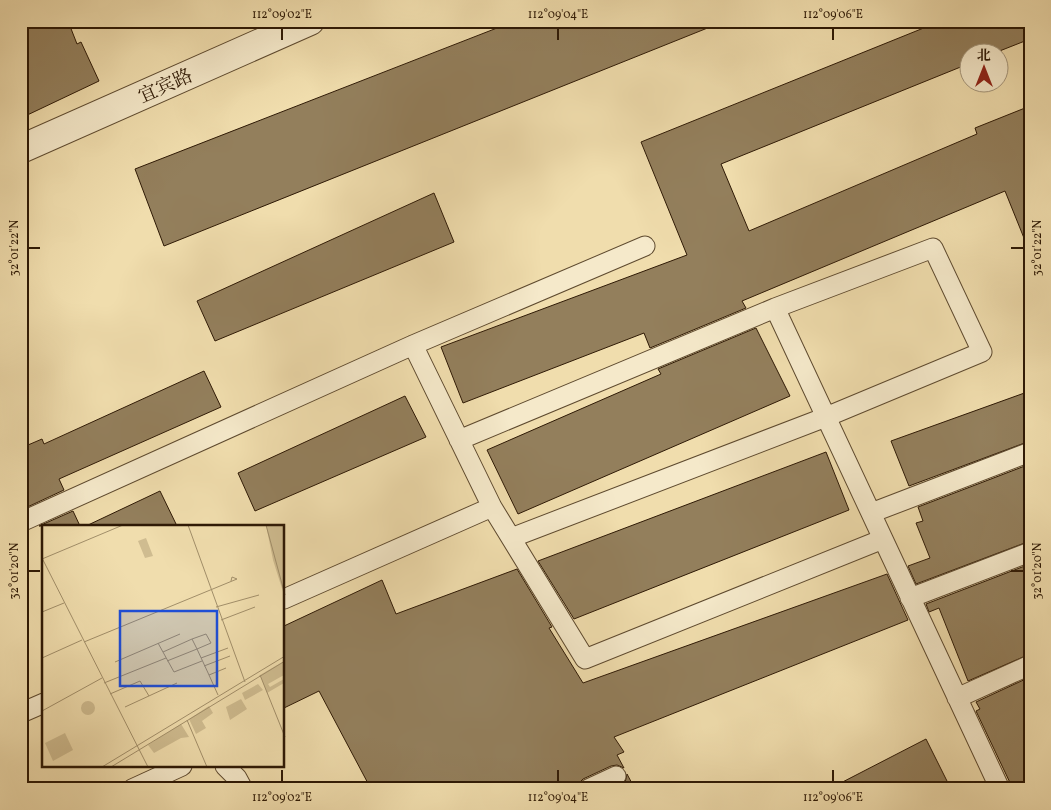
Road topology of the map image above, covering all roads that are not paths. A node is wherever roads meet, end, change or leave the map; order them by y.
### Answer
1 (310, 21) edge
2 (21, 149) edge
3 (645, 246) dead end
4 (775, 308) junction
5 (412, 345) junction
6 (826, 417) junction
7 (459, 440) junction
8 (1030, 452) edge
9 (492, 508) junction
10 (871, 513) junction
11 (21, 522) edge
12 (511, 538) junction
13 (883, 539) junction
14 (1030, 552) edge
15 (910, 598) junction
16 (285, 599) edge
17 (1030, 665) edge
18 (957, 698) junction
19 (42, 704) edge
20 (21, 713) edge
21 (178, 768) edge
22 (227, 768) edge
23 (616, 776) dead end
24 (132, 789) edge
25 (242, 789) edge
26 (588, 789) edge
27 (1000, 789) edge

1 - 2 street, 宜宾路
3 - 5 lane
4 - 6 lane
4 - 6 lane
4 - 7 lane
5 - 7 lane
5 - 11 lane
6 - 10 lane
6 - 12 lane
7 - 9 lane
8 - 10 lane
9 - 12 lane
9 - 16 lane
10 - 13 lane
12 - 13 lane
13 - 15 lane
14 - 15 lane
15 - 18 lane
17 - 18 lane
18 - 27 lane
19 - 20 lane
21 - 24 lane
22 - 25 lane
23 - 26 lane

